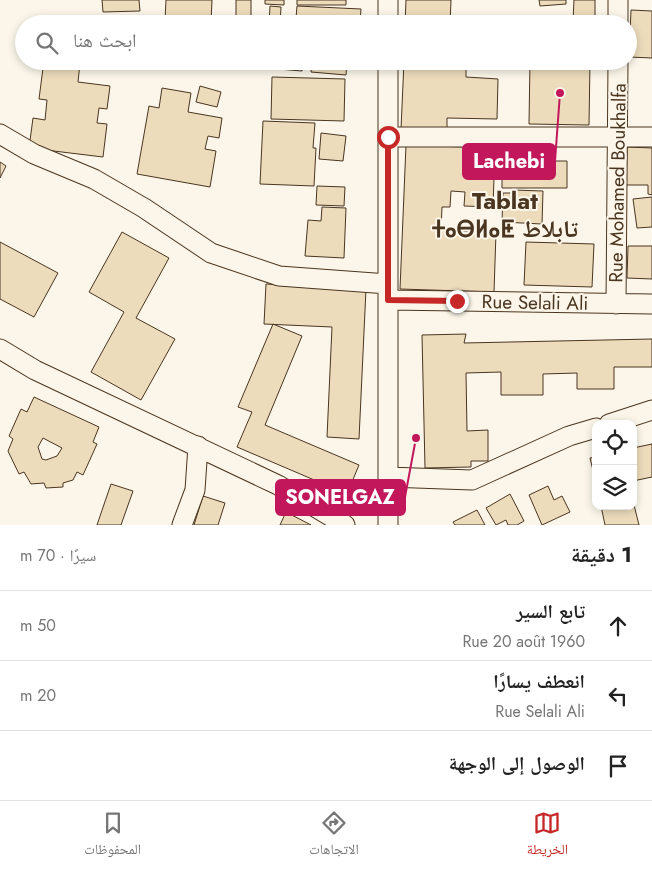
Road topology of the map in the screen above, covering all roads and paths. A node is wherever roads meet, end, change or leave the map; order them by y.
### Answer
1 (388, 0) edge
2 (618, 0) edge
3 (388, 15) edge
4 (618, 15) edge
5 (388, 70) edge
6 (618, 70) edge
7 (0, 134) edge
8 (388, 137) junction
9 (618, 137) junction
10 (652, 138) edge
11 (388, 292) junction
12 (616, 304) junction
13 (652, 304) edge
14 (0, 349) edge
15 (652, 410) edge
16 (621, 420) edge
17 (592, 429) edge
18 (198, 446) junction
19 (388, 477) junction
20 (182, 525) edge
21 (345, 525) edge
22 (388, 525) edge

1 - 3 street
2 - 4 street
5 - 8 street
6 - 9 street, Rue Mohamed Boukhalfa
7 - 11 street, Rue Selali Ali
8 - 9 street
8 - 11 street
9 - 10 street
9 - 12 street, Rue Mohamed Boukhalfa
11 - 12 street, Rue Selali Ali
11 - 19 street
12 - 13 street, Rue Selali Ali
14 - 18 street
15 - 16 street
17 - 19 street
18 - 20 street
18 - 21 street
19 - 22 street

